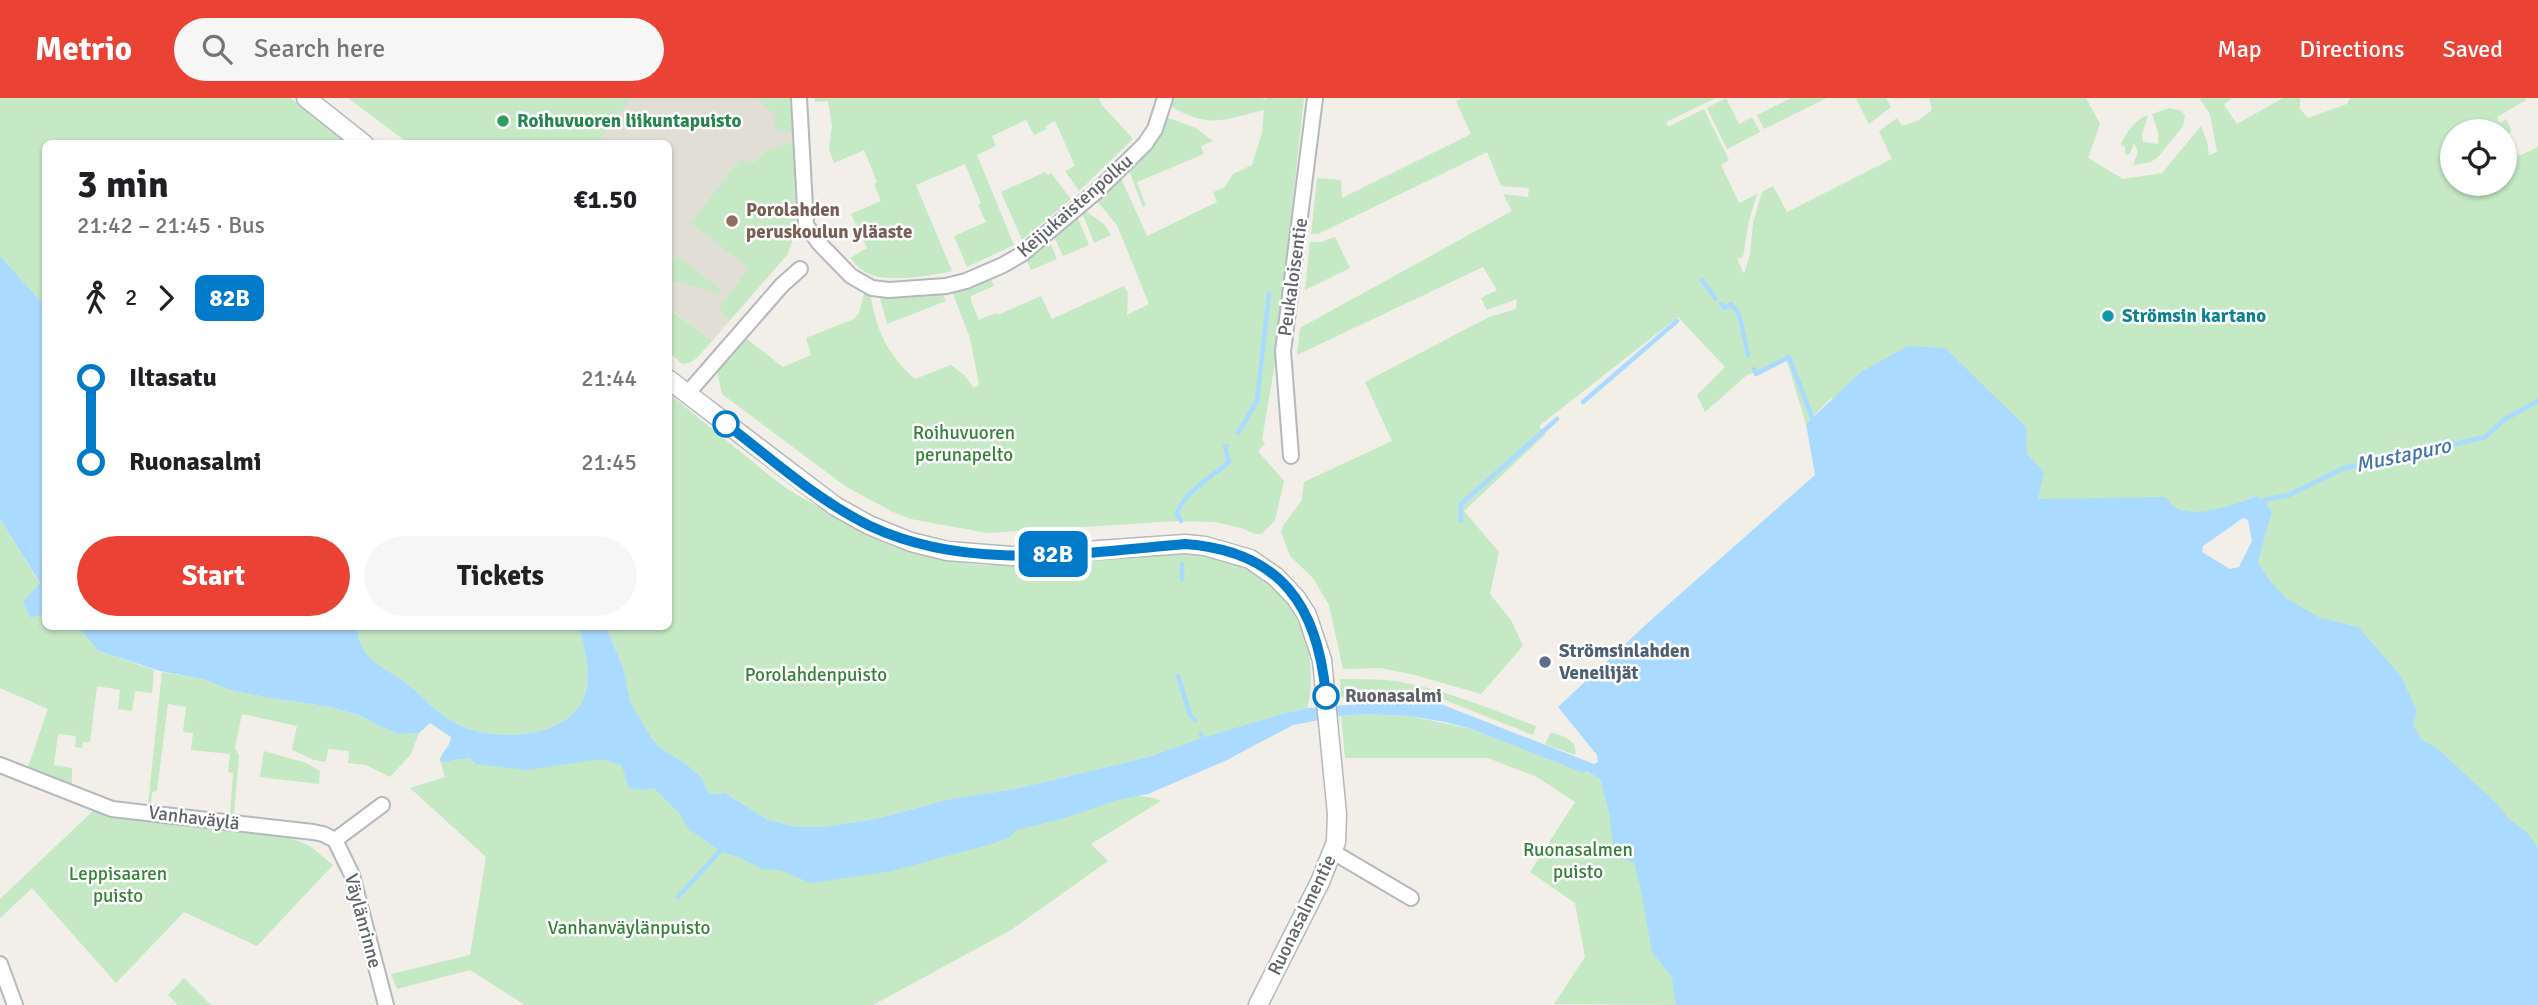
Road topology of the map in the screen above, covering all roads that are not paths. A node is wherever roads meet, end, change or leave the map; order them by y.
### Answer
1 (306, 98) edge
2 (799, 98) edge
3 (1166, 98) edge
4 (1315, 98) edge
5 (359, 140) edge
6 (800, 269) dead end
7 (672, 382) edge
8 (687, 394) junction
9 (1291, 456) dead end
10 (0, 765) edge
11 (382, 805) dead end
12 (335, 840) junction
13 (1334, 852) junction
14 (1411, 898) dead end
15 (0, 964) edge
16 (15, 1005) edge
17 (386, 1005) edge
18 (1258, 1005) edge

1 - 5 street
2 - 3 street, Keijukaistenpolku
4 - 9 street, Peukaloisentie
6 - 8 street
7 - 8 street, Ruonasalmentie
8 - 13 street, Ruonasalmentie
10 - 12 street, Vanhaväylä
11 - 12 street
12 - 17 street, Väylänrinne
13 - 14 street
13 - 18 street, Ruonasalmentie
15 - 16 street

